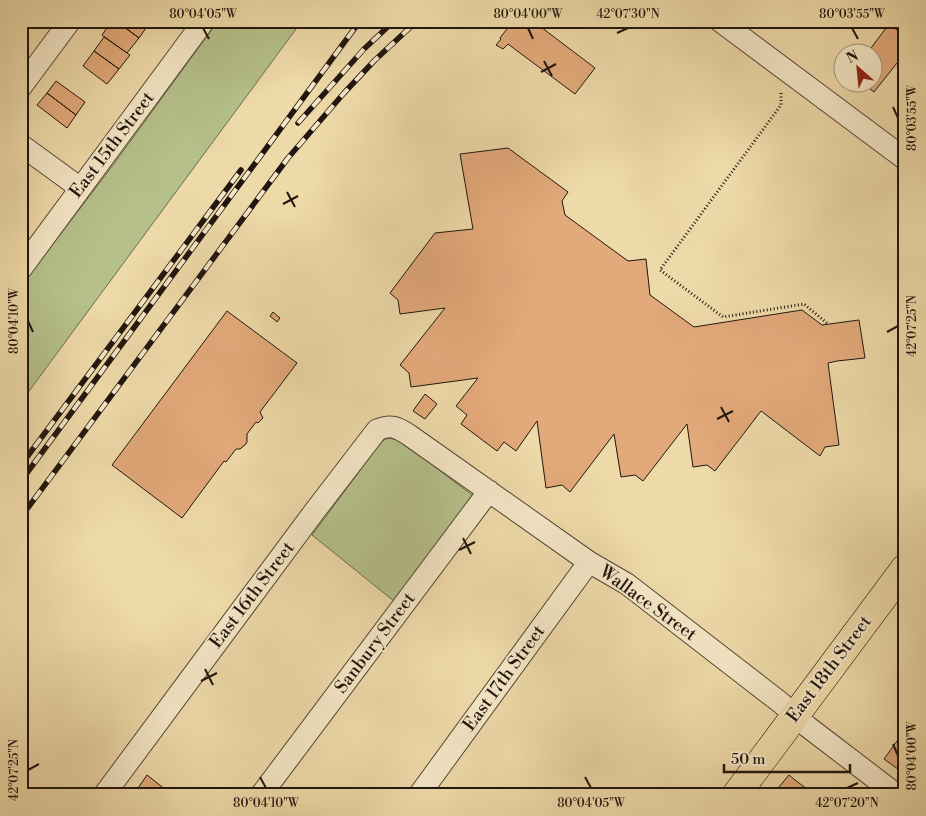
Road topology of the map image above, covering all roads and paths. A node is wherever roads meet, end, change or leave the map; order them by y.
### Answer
1 (70, 21) edge
2 (204, 21) edge
3 (720, 21) edge
4 (21, 87) edge
5 (781, 93) dead end
6 (21, 145) edge
7 (905, 158) edge
8 (80, 188) junction
9 (21, 269) edge
10 (828, 324) dead end
11 (389, 426) joint
12 (489, 491) junction
13 (589, 562) junction
14 (905, 568) edge
15 (795, 715) junction
16 (905, 782) edge
17 (896, 794) edge
18 (104, 795) edge
19 (261, 795) edge
20 (419, 795) edge
21 (736, 795) edge

1 - 4 street
2 - 8 street, East 15th Street
3 - 7 street
5 - 10 path
6 - 8 street
8 - 9 street, East 15th Street
11 - 12 street, Wallace Street
11 - 18 street, East 16th Street
12 - 13 street, Wallace Street
12 - 19 street, Sanbury Street
13 - 15 street, Wallace Street
13 - 20 street, East 17th Street
14 - 15 main road, East 18th Street
15 - 17 street, Wallace Street
15 - 21 main road, East 18th Street
16 - 17 street

